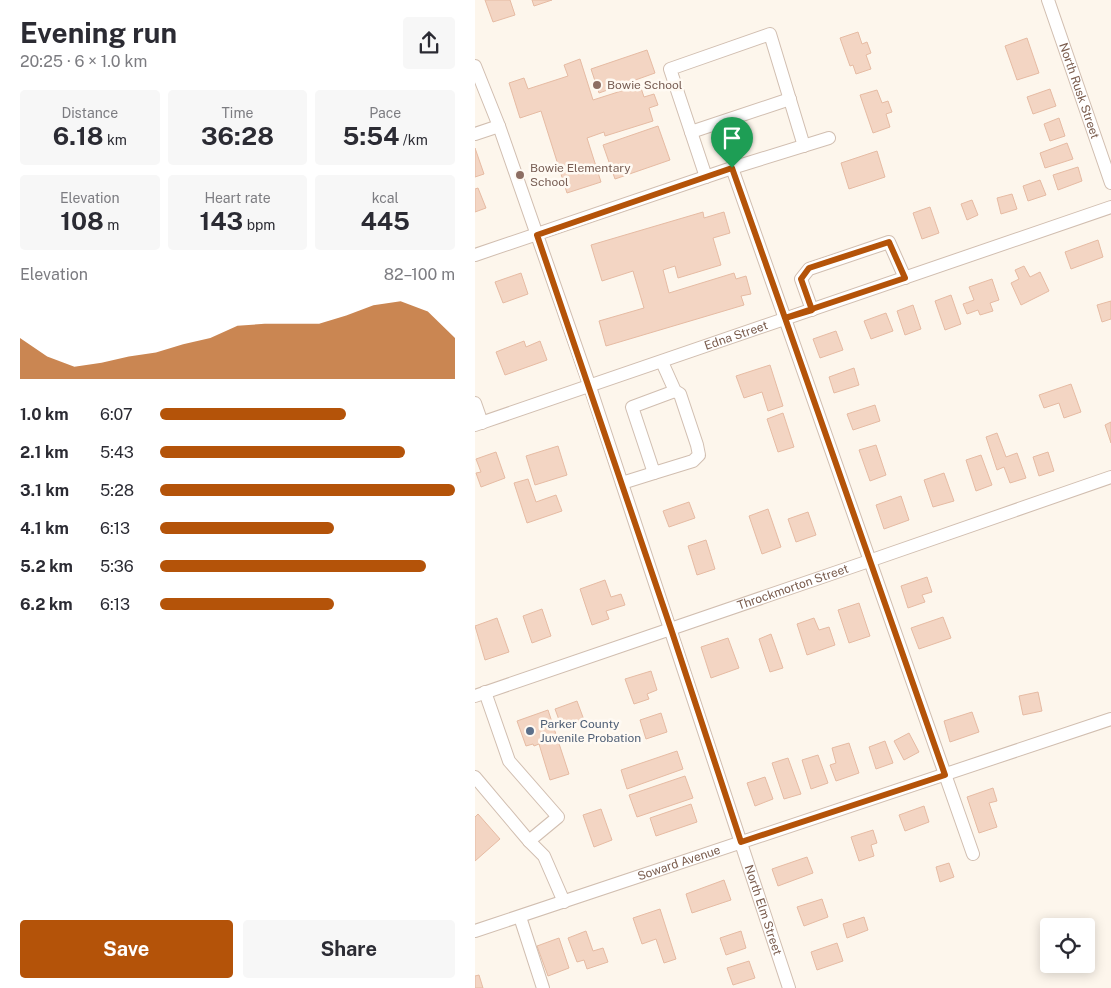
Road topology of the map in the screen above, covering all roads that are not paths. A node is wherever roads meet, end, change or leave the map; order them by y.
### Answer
1 (1048, 0) edge
2 (475, 66) edge
3 (477, 80) edge
4 (790, 99) junction
5 (499, 126) junction
6 (691, 132) junction
7 (475, 134) edge
8 (829, 138) dead end
9 (804, 146) junction
10 (732, 168) junction
11 (706, 177) junction
12 (1111, 183) edge
13 (1111, 207) edge
14 (537, 235) junction
15 (475, 255) edge
16 (905, 278) junction
17 (812, 310) junction
18 (785, 318) junction
19 (662, 362) junction
20 (590, 387) junction
21 (675, 392) junction
22 (475, 402) edge
23 (478, 424) edge
24 (654, 474) junction
25 (1111, 477) edge
26 (622, 483) junction
27 (869, 562) junction
28 (671, 629) junction
29 (480, 694) edge
30 (1111, 719) edge
31 (945, 775) junction
32 (475, 776) edge
33 (529, 841) junction
34 (741, 842) junction
35 (973, 854) dead end
36 (564, 902) junction
37 (520, 917) junction
38 (475, 931) edge
39 (543, 988) edge
40 (789, 988) edge

1 - 12 street, North Rusk Street
2 - 3 street, North Elm Street
3 - 5 street, North Elm Street
4 - 6 street
4 - 6 street
4 - 9 street
5 - 7 street
5 - 14 street, North Elm Street
6 - 11 street
8 - 9 street
9 - 10 street
10 - 11 street
10 - 18 street
11 - 14 street
13 - 16 street, Edna Street
14 - 15 street
14 - 20 street, North Elm Street
16 - 17 street, Edna Street
16 - 17 street
17 - 18 street, Edna Street
18 - 19 street, Edna Street
18 - 27 street
19 - 20 street, Edna Street
19 - 21 street
20 - 23 street, Edna Street
20 - 26 street, North Elm Street
21 - 24 street
21 - 24 street
22 - 23 street
24 - 26 street
25 - 27 street, Throckmorton Street
26 - 28 street, North Elm Street
27 - 28 street, Throckmorton Street
27 - 31 street
28 - 29 street, Throckmorton Street
28 - 34 street, North Elm Street
29 - 33 street
30 - 31 street, Soward Avenue
31 - 34 street, Soward Avenue
31 - 35 street
32 - 33 street
33 - 36 street
34 - 36 street, Soward Avenue
34 - 40 street, North Elm Street
36 - 37 street, Soward Avenue
37 - 38 street, Soward Avenue
37 - 39 street

